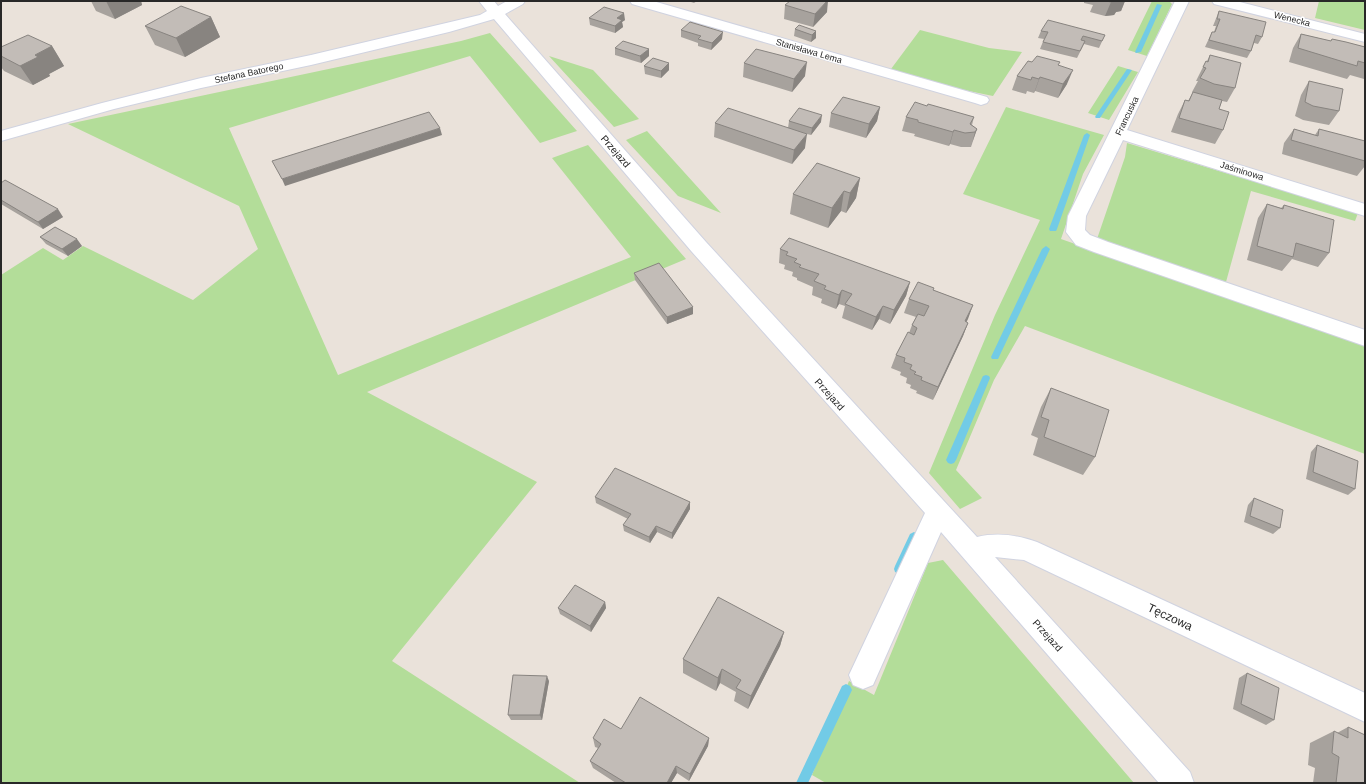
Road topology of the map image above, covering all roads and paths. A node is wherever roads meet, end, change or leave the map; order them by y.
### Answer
1 (518, 1) edge
2 (638, 1) edge
3 (1182, 1) edge
4 (1219, 1) edge
5 (492, 7) edge
6 (1365, 38) edge
7 (981, 100) dead end
8 (1119, 133) junction
9 (1, 136) edge
10 (1365, 210) edge
11 (1365, 338) edge
12 (938, 511) junction
13 (972, 550) junction
14 (863, 676) dead end
15 (1365, 708) edge
16 (1179, 783) edge

1 - 5 street, Stefana Batorego
2 - 7 street, Stanisława Lema
3 - 8 street, Francuska
4 - 6 street, Wenecka
5 - 9 street, Stefana Batorego
5 - 12 street, Przejazd
8 - 10 street, Jaśminowa
8 - 11 street, Francuska
12 - 13 street, Przejazd
12 - 14 street
13 - 15 street, Tęczowa
13 - 16 street, Przejazd

